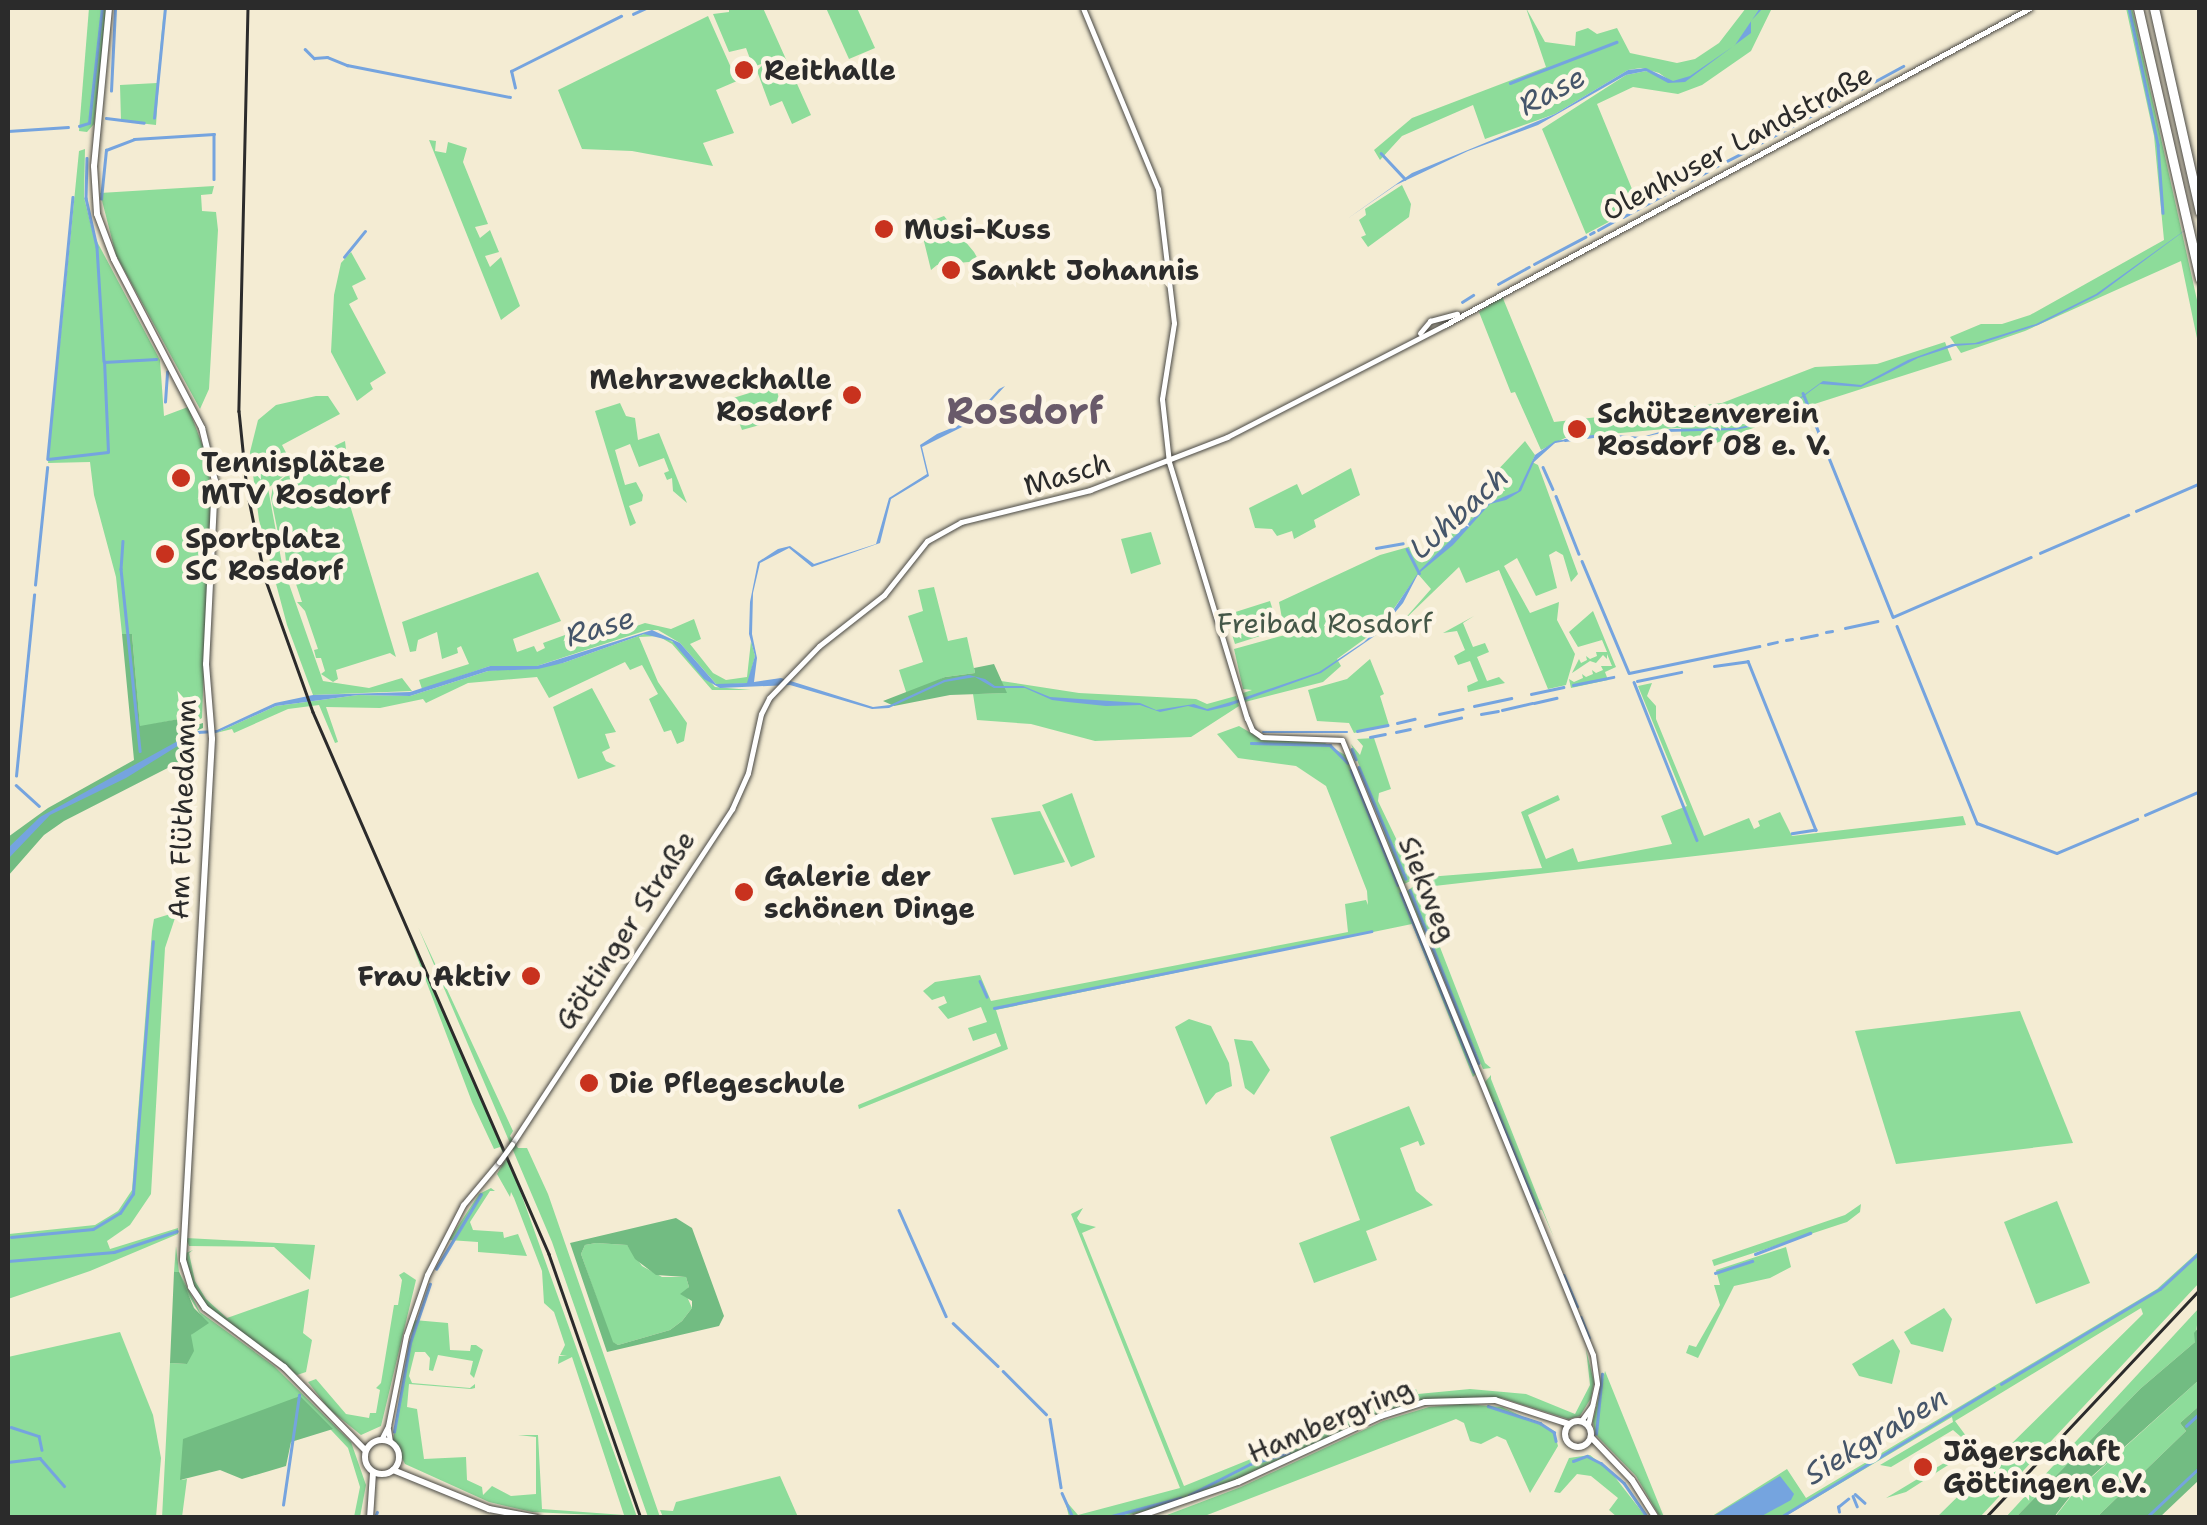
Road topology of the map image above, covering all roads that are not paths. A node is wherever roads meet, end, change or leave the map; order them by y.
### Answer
1 (109, 8) edge
2 (1083, 8) edge
3 (2030, 8) edge
4 (2138, 8) edge
5 (2154, 8) edge
6 (2199, 211) edge
7 (2200, 280) edge
8 (1169, 462) junction
9 (974, 518) joint
10 (1584, 1423) junction
11 (388, 1426) junction
12 (1567, 1428) junction
13 (354, 1435) junction
14 (1591, 1437) junction
15 (381, 1440) junction
16 (390, 1442) junction
17 (372, 1443) junction
18 (1586, 1445) junction
19 (366, 1451) junction
20 (1606, 1454) junction
21 (398, 1462) junction
22 (392, 1470) junction
23 (373, 1472) junction
24 (383, 1474) junction
25 (410, 1475) junction
26 (374, 1492) junction
27 (370, 1518) edge
28 (537, 1518) edge
29 (1134, 1518) edge
30 (1656, 1518) edge

1 - 13 main road, Am Flüthedamm
2 - 8 street, Siekweg
3 - 8 street, Olenhuser Landstraße
4 - 7 highway
5 - 6 highway
8 - 9 street, Masch
8 - 10 street, Siekweg
9 - 11 street, Göttinger Straße, bridge
10 - 12 main road
10 - 14 main road
11 - 15 street, Göttinger Straße
11 - 16 street, Göttinger Straße
12 - 18 main road
12 - 29 main road, Hambergring
13 - 17 main road, Am Flüthedamm
13 - 19 main road, Am Flüthedamm
14 - 18 main road
14 - 20 main road
15 - 16 main road
15 - 17 main road
16 - 21 main road, Göttinger Straße
17 - 19 main road
18 - 20 main road
19 - 23 main road
20 - 30 main road
21 - 22 main road
21 - 25 main road
22 - 24 main road
22 - 25 main road
23 - 24 main road
23 - 26 main road
24 - 26 main road
25 - 28 main road
26 - 27 main road

